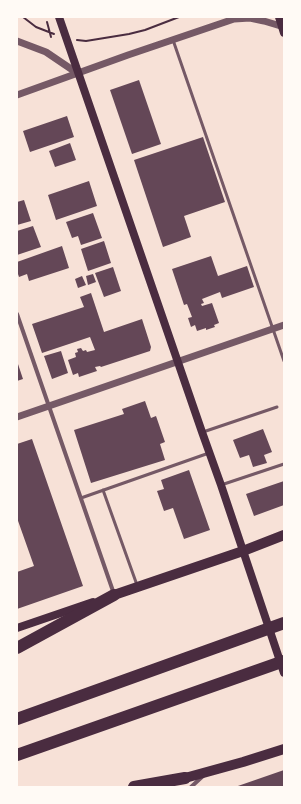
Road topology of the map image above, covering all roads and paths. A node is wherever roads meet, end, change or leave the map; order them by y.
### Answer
1 (23, 17) edge
2 (59, 17) edge
3 (179, 17) edge
4 (278, 17) edge
5 (235, 18) edge
6 (47, 22) dead end
7 (283, 29) edge
8 (50, 33) junction
9 (52, 37) dead end
10 (66, 38) junction
11 (173, 40) junction
12 (17, 41) edge
13 (77, 73) junction
14 (17, 95) edge
15 (17, 314) edge
16 (284, 325) edge
17 (273, 329) junction
18 (284, 361) edge
19 (178, 362) junction
20 (49, 406) junction
21 (277, 407) dead end
22 (17, 417) edge
23 (202, 432) junction
24 (209, 453) junction
25 (284, 464) edge
26 (221, 485) junction
27 (103, 490) junction
28 (81, 498) junction
29 (284, 534) edge
30 (243, 551) junction
31 (138, 587) junction
32 (114, 595) junction
33 (284, 623) edge
34 (17, 628) edge
35 (17, 648) edge
36 (284, 660) edge
37 (284, 673) edge
38 (17, 719) edge
39 (284, 749) edge
40 (17, 755) edge
41 (188, 783) edge
42 (134, 787) edge
43 (163, 787) edge

1 - 8 path
2 - 10 main road
3 - 10 path
4 - 7 main road
5 - 7 street
5 - 11 street
6 - 8 path
8 - 9 path
8 - 10 path
10 - 13 main road
11 - 13 street
11 - 17 lane
12 - 13 street
13 - 14 street
13 - 19 main road
15 - 20 street
16 - 17 street
17 - 18 lane
17 - 19 street
19 - 20 street
19 - 23 main road
20 - 22 street
20 - 28 street
21 - 23 lane
23 - 24 main road
24 - 26 main road
24 - 27 lane
25 - 26 lane
26 - 30 main road
27 - 28 lane
27 - 31 lane
28 - 32 street
29 - 30 main road
30 - 31 main road
30 - 37 main road
31 - 32 main road
32 - 34 main road
32 - 35 highway
33 - 38 highway
36 - 40 highway
39 - 41 main road
41 - 42 highway
41 - 43 main road

